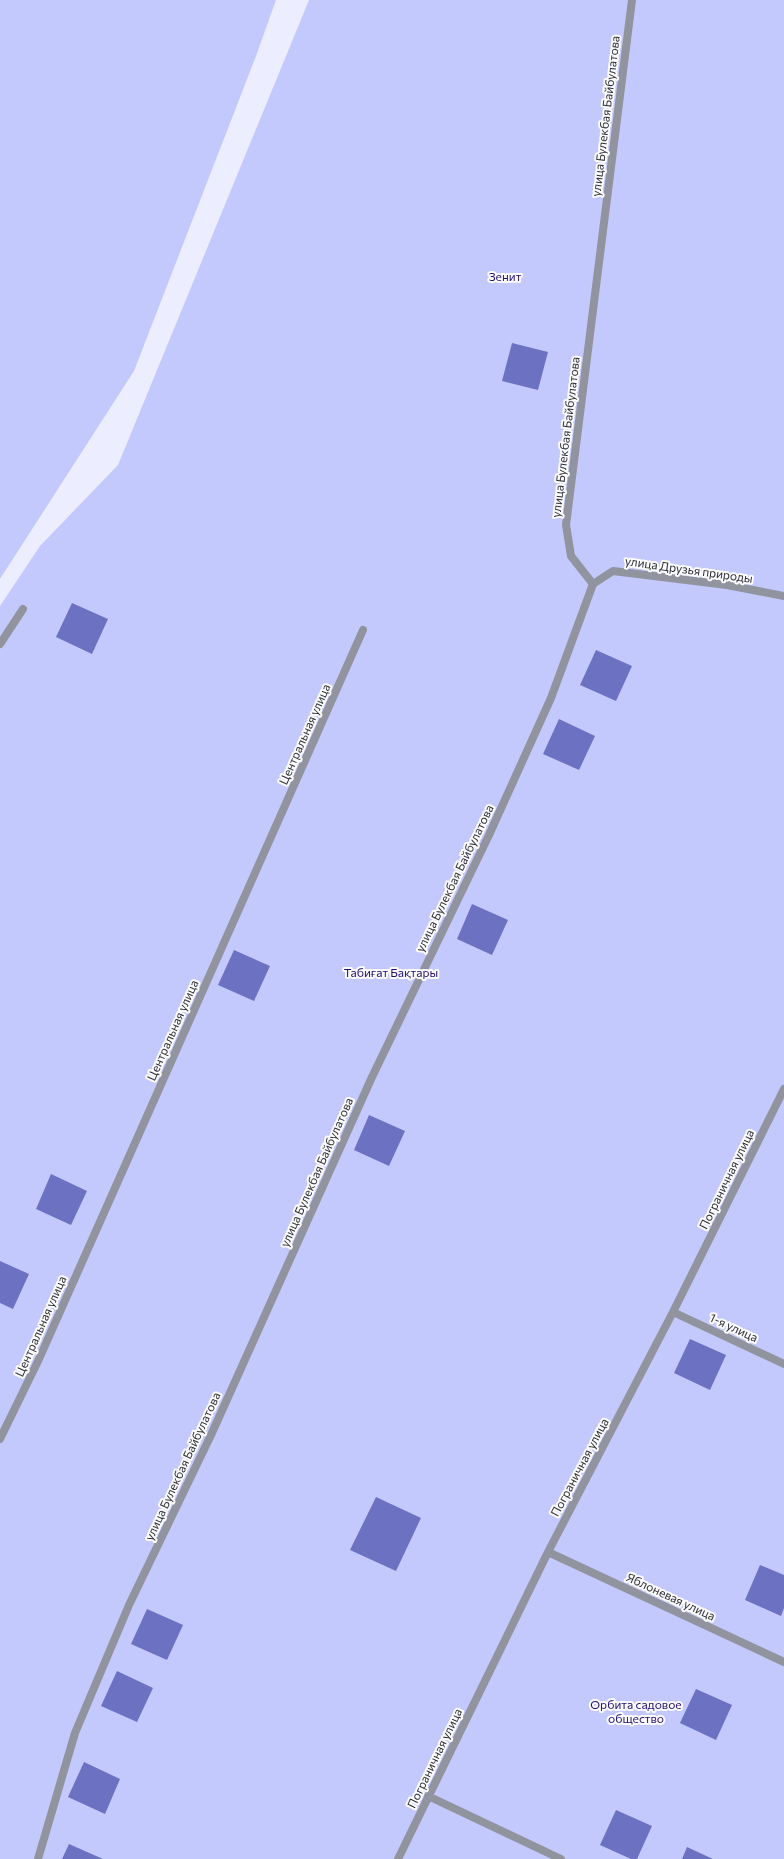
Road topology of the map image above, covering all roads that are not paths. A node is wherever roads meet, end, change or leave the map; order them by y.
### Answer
1 (632, 0) edge
2 (593, 584) junction
3 (784, 596) edge
4 (23, 609) dead end
5 (363, 630) dead end
6 (0, 644) edge
7 (784, 1089) edge
8 (673, 1312) junction
9 (784, 1364) edge
10 (0, 1439) edge
11 (548, 1552) junction
12 (784, 1662) edge
13 (428, 1796) junction
14 (38, 1859) edge
15 (398, 1859) edge
16 (562, 1859) edge

1 - 2 street, улица Булекбая Байбулатова
2 - 3 street, улица Друзья природы
2 - 14 street, улица Булекбая Байбулатова
4 - 6 street
5 - 10 street, Центральная улица
7 - 8 street, Пограничная улица
8 - 9 street, 1-я улица
8 - 11 street, Пограничная улица
11 - 12 street, Яблоневая улица
11 - 13 street, Пограничная улица
13 - 15 street, Пограничная улица
13 - 16 street

